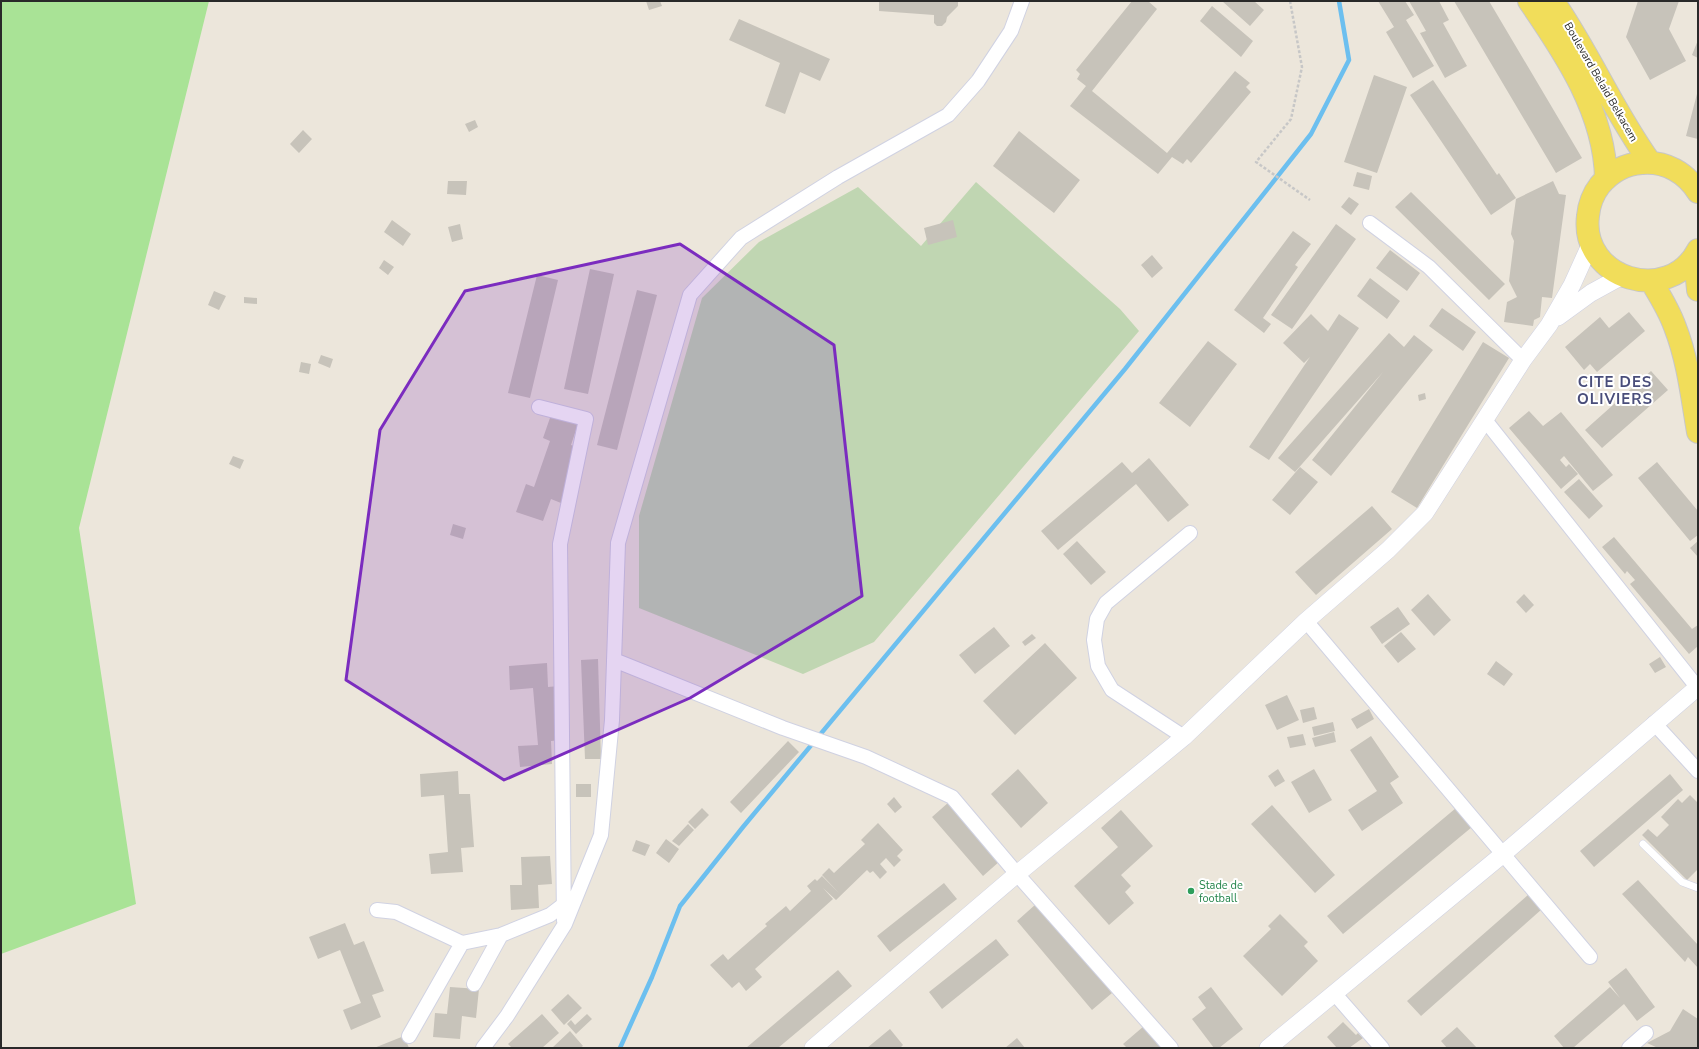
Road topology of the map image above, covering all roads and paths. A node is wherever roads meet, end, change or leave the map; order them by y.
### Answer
1 (1022, 1) edge
2 (1290, 1) edge
3 (1529, 1) edge
4 (1553, 1) edge
5 (1650, 162) junction
6 (1606, 179) junction
7 (1698, 192) edge
8 (1310, 200) dead end
9 (1370, 223) dead end
10 (1591, 243) junction
11 (1697, 252) edge
12 (1622, 276) junction
13 (1651, 281) junction
14 (1698, 290) edge
15 (1549, 325) junction
16 (1523, 360) junction
17 (539, 407) dead end
18 (1485, 420) junction
19 (1698, 432) edge
20 (1190, 534) dead end
21 (1306, 621) junction
22 (614, 660) junction
23 (1698, 687) edge
24 (1654, 723) junction
25 (1184, 738) junction
26 (1698, 771) edge
27 (1643, 844) dead end
28 (1502, 855) junction
29 (1017, 874) junction
30 (1698, 888) edge
31 (563, 905) junction
32 (377, 910) dead end
33 (565, 924) junction
34 (501, 935) junction
35 (462, 943) junction
36 (1590, 957) dead end
37 (474, 984) dead end
38 (1334, 993) junction
39 (1646, 1033) dead end
40 (409, 1036) dead end
41 (483, 1048) edge
42 (813, 1048) edge
43 (1171, 1048) edge
44 (1268, 1048) edge
45 (1382, 1048) edge
46 (1629, 1048) edge

1 - 22 street
2 - 8 path
3 - 6 main road, Boulevard Belaid Belkacem
4 - 5 main road, Boulevard Belaid Belkacem
5 - 6 main road
5 - 7 main road
6 - 10 main road
9 - 16 street
10 - 12 main road
10 - 15 street
11 - 13 main road
11 - 14 main road
12 - 13 main road
12 - 15 street
13 - 19 main road
15 - 16 street
16 - 18 street
17 - 31 street
18 - 21 street
18 - 23 street
20 - 25 street
21 - 25 street
21 - 28 street
22 - 29 street
22 - 33 street
23 - 24 street
24 - 26 street
24 - 28 street
25 - 29 street
27 - 30 lane
28 - 36 street
28 - 38 street
29 - 42 street
29 - 43 street
31 - 33 street
31 - 34 street
32 - 35 street
33 - 41 street
34 - 35 street
34 - 37 street
35 - 40 street
38 - 44 street
38 - 45 street
39 - 46 street

